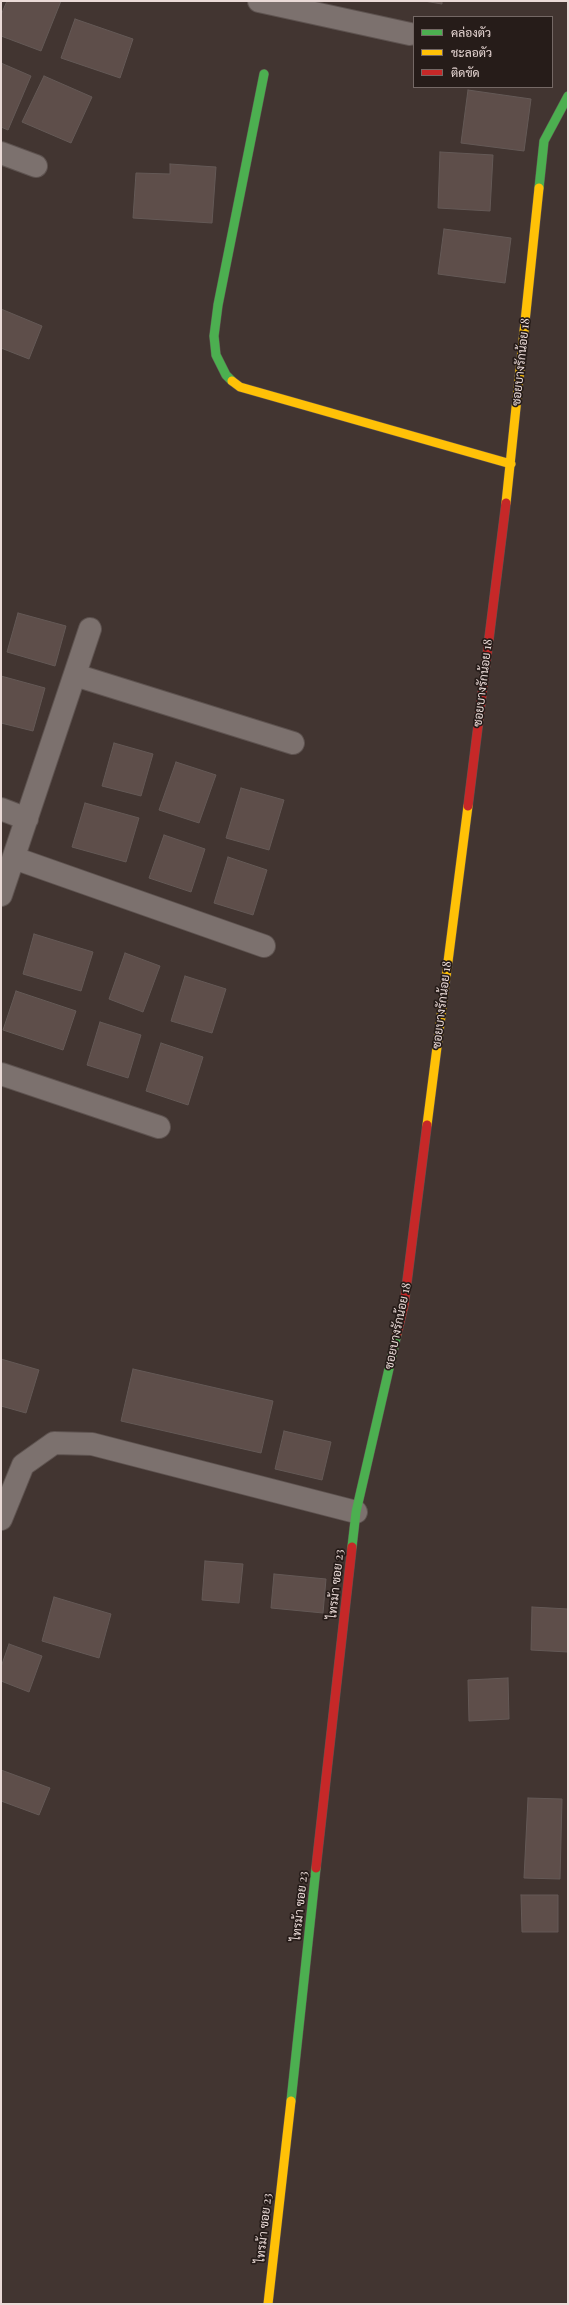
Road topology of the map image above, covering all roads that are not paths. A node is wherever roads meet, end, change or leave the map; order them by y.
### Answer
1 (260, 1) edge
2 (410, 34) dead end
3 (264, 74) dead end
4 (568, 96) edge
5 (1, 153) edge
6 (36, 166) dead end
7 (511, 464) junction
8 (90, 629) dead end
9 (75, 675) junction
10 (293, 743) dead end
11 (1, 809) edge
12 (27, 819) junction
13 (14, 858) junction
14 (1, 895) edge
15 (264, 946) dead end
16 (1, 1074) edge
17 (159, 1126) dead end
18 (356, 1512) junction
19 (1, 1519) edge
20 (268, 2304) edge

1 - 2 street
3 - 7 street
4 - 7 street, ซอยบางรักน้อย 18
5 - 6 street
7 - 18 street, ซอยบางรักน้อย 18
8 - 9 street
9 - 10 street
9 - 12 street
11 - 12 street
12 - 13 street
13 - 14 street
13 - 15 street
16 - 17 street
18 - 19 street
18 - 20 street, ไทรม้า ซอย 23

